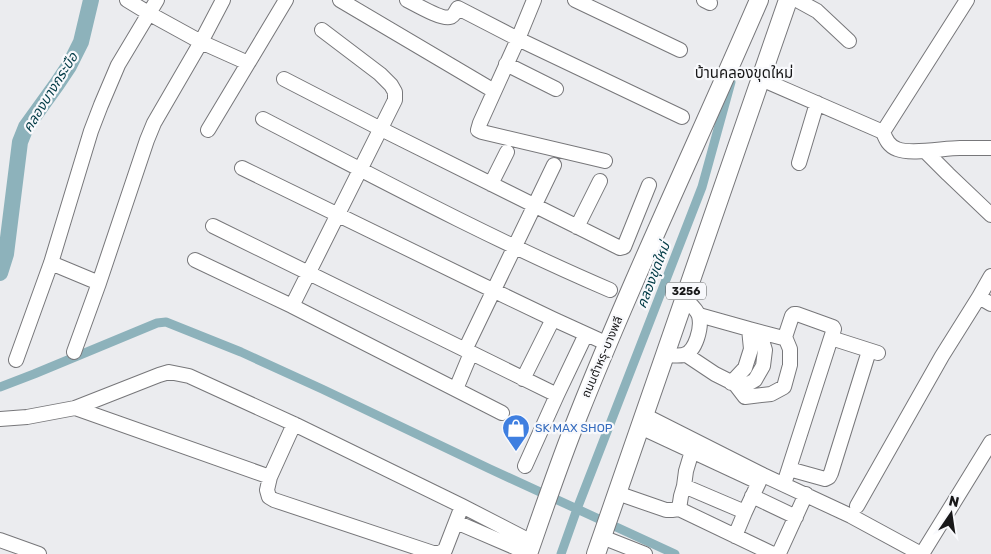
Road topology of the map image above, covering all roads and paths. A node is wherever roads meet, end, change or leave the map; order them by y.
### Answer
1 (128, 0) edge
2 (156, 0) edge
3 (223, 0) edge
4 (286, 0) edge
5 (340, 0) edge
6 (406, 0) edge
7 (534, 0) edge
8 (575, 0) edge
9 (759, 0) edge
10 (788, 0) edge
11 (797, 0) edge
12 (967, 0) edge
13 (456, 4) edge
14 (150, 14) junction
15 (322, 30) dead end
16 (518, 39) junction
17 (849, 41) dead end
18 (201, 42) junction
19 (680, 50) dead end
20 (248, 63) junction
21 (506, 64) junction
22 (284, 79) dead end
23 (761, 79) junction
24 (556, 89) dead end
25 (494, 91) junction
26 (817, 103) junction
27 (682, 117) dead end
28 (263, 118) dead end
29 (381, 129) junction
30 (208, 130) dead end
31 (883, 132) junction
32 (991, 148) edge
33 (926, 151) junction
34 (507, 152) dead end
35 (605, 161) dead end
36 (799, 163) dead end
37 (554, 165) dead end
38 (242, 168) dead end
39 (361, 169) junction
40 (600, 181) dead end
41 (491, 184) junction
42 (649, 185) dead end
43 (535, 206) junction
44 (338, 215) junction
45 (991, 215) edge
46 (213, 226) dead end
47 (578, 227) junction
48 (515, 247) junction
49 (195, 260) dead end
50 (51, 263) junction
51 (308, 273) junction
52 (991, 276) edge
53 (99, 283) junction
54 (610, 290) dead end
55 (494, 291) junction
56 (684, 298) junction
57 (985, 301) edge
58 (292, 306) junction
59 (699, 315) junction
60 (553, 319) junction
61 (749, 329) junction
62 (586, 334) junction
63 (785, 337) junction
64 (831, 338) junction
65 (608, 344) junction
66 (74, 352) dead end
67 (468, 352) junction
68 (685, 354) junction
69 (664, 356) junction
70 (16, 360) dead end
71 (523, 379) junction
72 (733, 384) junction
73 (456, 389) junction
74 (557, 395) junction
75 (74, 408) junction
76 (502, 413) dead end
77 (0, 419) edge
78 (642, 421) junction
79 (294, 424) junction
80 (991, 442) edge
81 (692, 451) junction
82 (525, 466) dead end
83 (789, 469) junction
84 (270, 477) junction
85 (759, 482) junction
86 (784, 484) junction
87 (684, 486) junction
88 (752, 496) junction
89 (804, 498) junction
90 (615, 499) junction
91 (462, 506) junction
92 (857, 506) dead end
93 (679, 509) junction
94 (745, 512) junction
95 (796, 517) junction
96 (456, 522) junction
97 (735, 536) junction
98 (602, 537) junction
99 (0, 540) edge
100 (529, 550) edge
101 (39, 554) edge
102 (596, 554) edge
103 (645, 554) edge
104 (901, 554) edge
105 (922, 554) edge

1 - 14 street
2 - 14 street
3 - 18 street
4 - 20 street
5 - 25 street
6 - 13 street
7 - 16 street
8 - 19 street
9 - 65 main road, ถนนตำหรุ-บางพลี
10 - 23 main road, 3256
11 - 17 street
12 - 31 street
13 - 16 street
14 - 18 street
14 - 50 street
15 - 29 street
16 - 21 street
16 - 27 street
18 - 20 street
18 - 53 street
20 - 30 street
21 - 24 street
21 - 25 street
22 - 29 street
23 - 26 street
23 - 56 main road, 3256
25 - 35 street
26 - 31 street
26 - 36 street
28 - 39 street
29 - 39 street
29 - 41 street
31 - 33 street
32 - 33 street
33 - 45 street
34 - 41 street
37 - 43 street
38 - 44 street
39 - 44 street
39 - 48 street
40 - 47 street
41 - 43 street
42 - 47 street
43 - 47 street
43 - 48 street
44 - 51 street
44 - 55 street
46 - 51 street
48 - 54 street
48 - 55 street
49 - 58 street
50 - 53 street
50 - 70 street
51 - 58 street
51 - 67 street
52 - 57 street
53 - 66 street
55 - 60 street
55 - 67 street
56 - 59 street
56 - 69 main road, 3256
57 - 92 street
58 - 73 street
59 - 61 street
59 - 68 street
60 - 62 street
60 - 71 street
61 - 63 street
61 - 72 street
62 - 65 street
62 - 74 street
63 - 64 street
63 - 72 street
64 - 83 street
64 - 83 street
65 - 100 main road, ถนนตำหรุ-บางพลี
67 - 71 street
67 - 73 street
68 - 69 street
68 - 72 street
69 - 78 main road, 3256
71 - 74 street
73 - 76 street
74 - 82 street
75 - 77 street
75 - 79 street
75 - 84 street
78 - 81 street
78 - 86 street
78 - 90 main road, 3256
79 - 84 street
79 - 91 street
80 - 105 street
81 - 85 street
81 - 87 street
83 - 86 street
84 - 96 street
85 - 88 street
85 - 89 street
86 - 89 street
87 - 93 street
87 - 94 street
88 - 94 street
88 - 95 street
89 - 95 street
89 - 104 street
89 - 105 street
90 - 93 street
90 - 98 main road, 3256
91 - 96 street
91 - 100 street
93 - 97 street
94 - 97 street
95 - 97 street
96 - 100 street
98 - 102 main road, 3256
98 - 103 street
99 - 101 street

